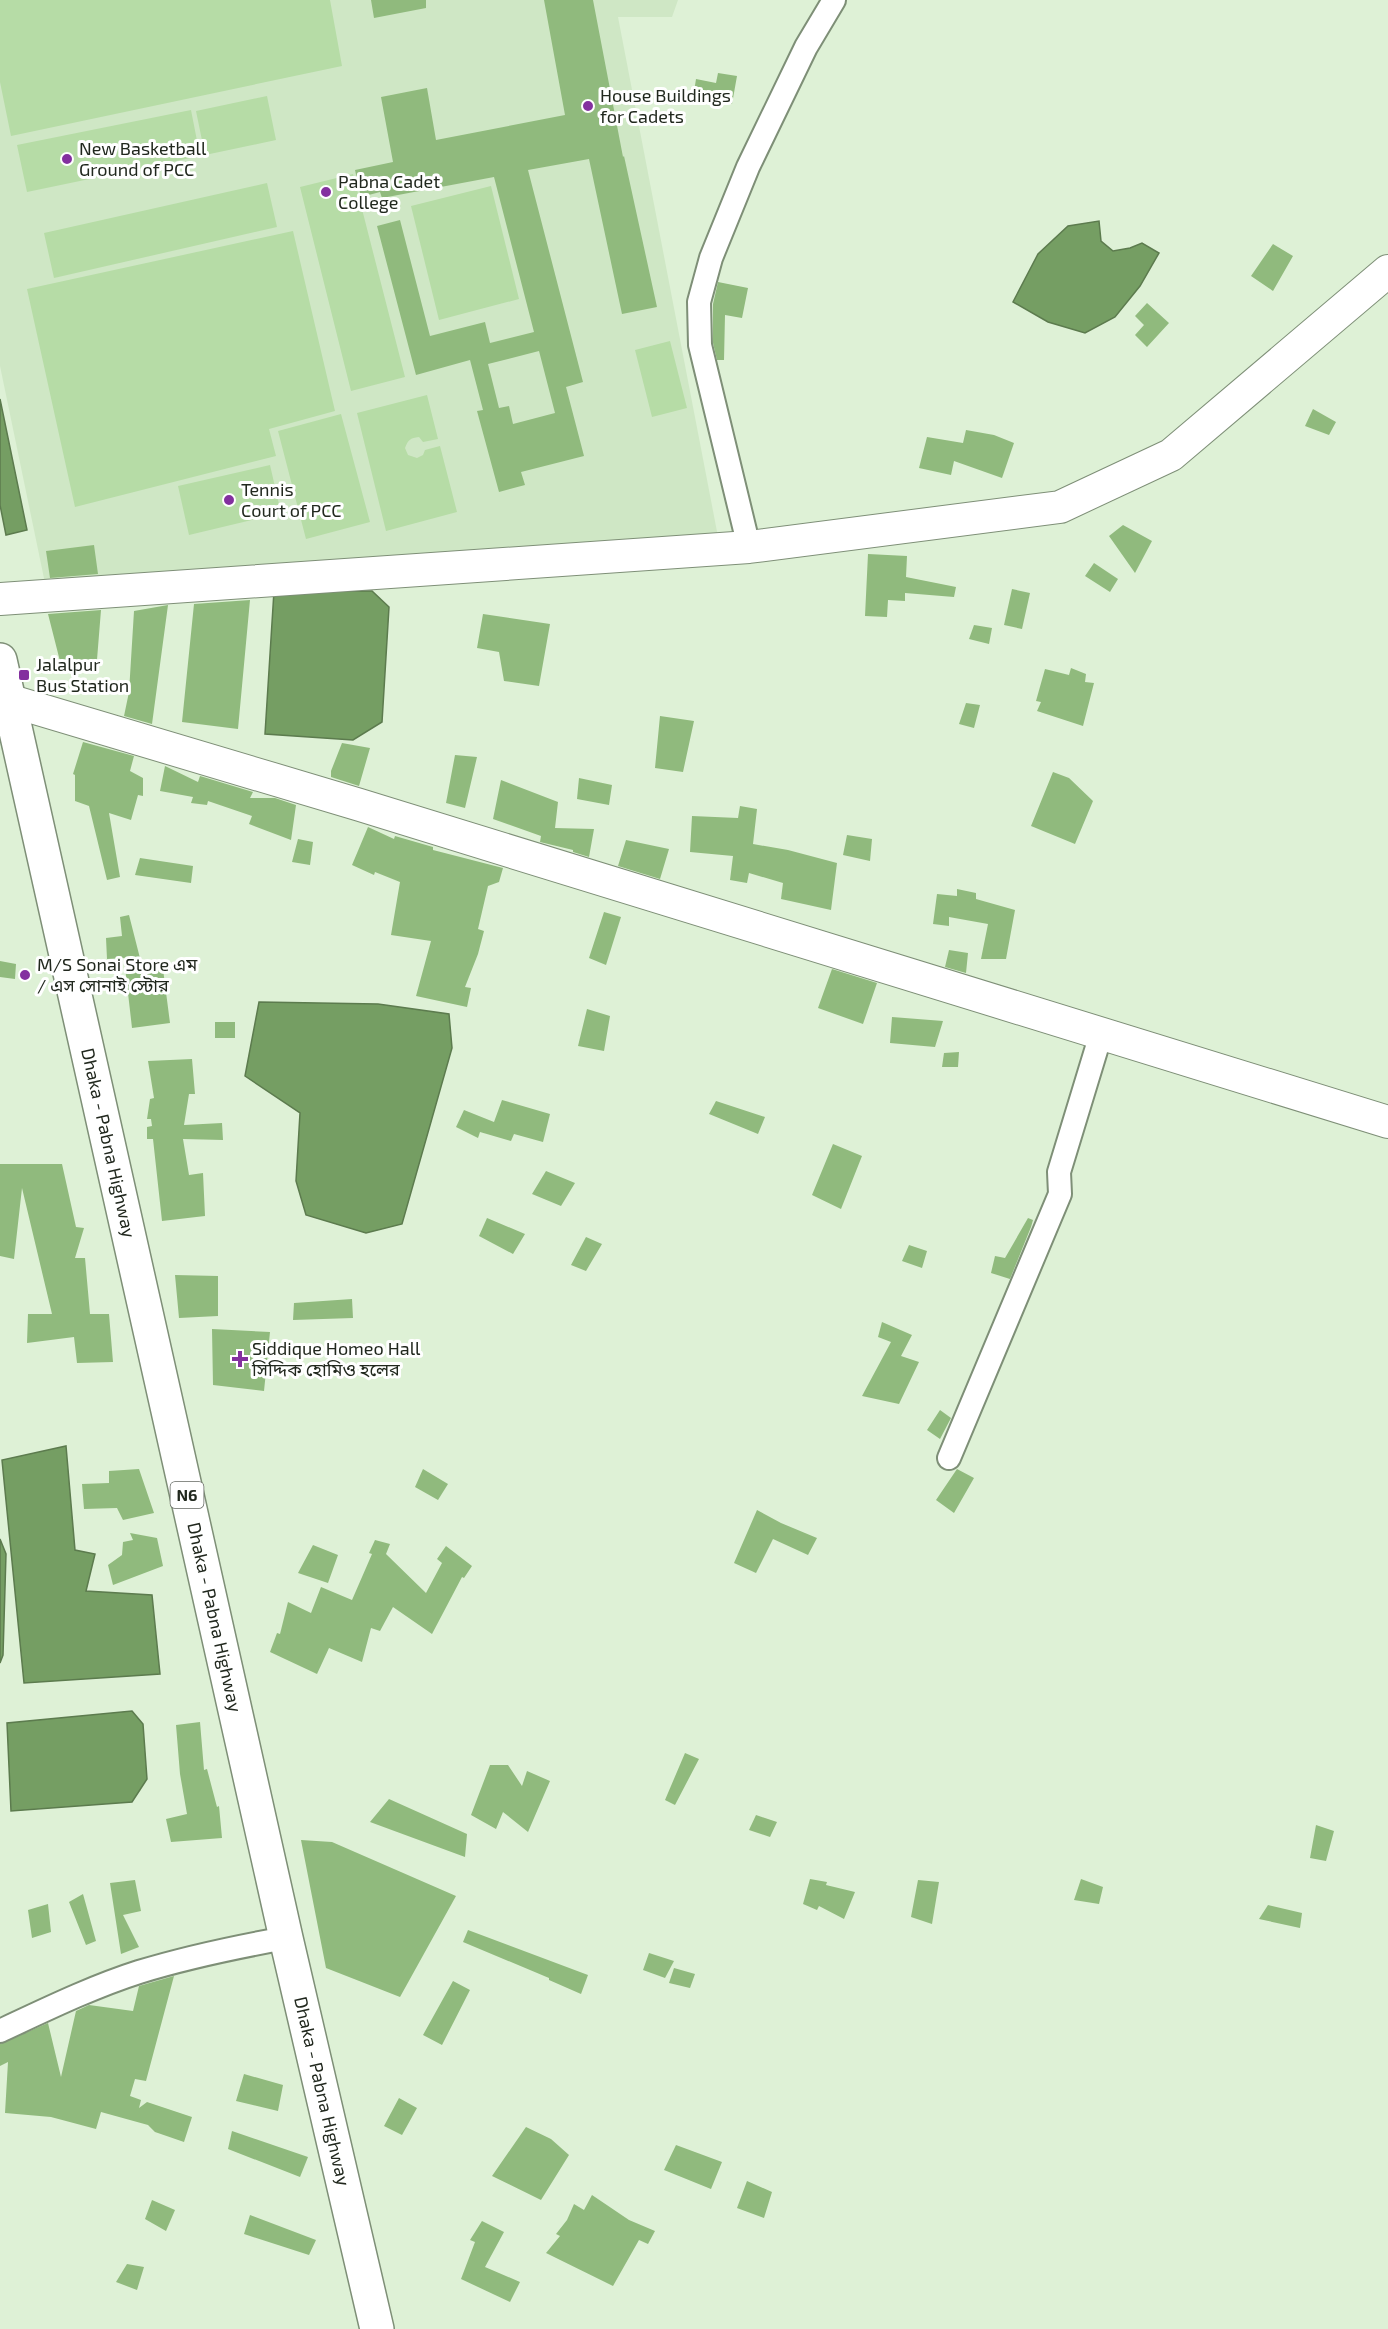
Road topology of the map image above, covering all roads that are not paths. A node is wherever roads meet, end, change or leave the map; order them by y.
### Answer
1 (834, 0) edge
2 (1388, 271) edge
3 (749, 547) junction
4 (0, 599) edge
5 (3, 676) edge
6 (1101, 1034) junction
7 (1388, 1122) edge
8 (949, 1458) dead end
9 (286, 1938) junction
10 (0, 2031) edge
11 (377, 2329) edge

1 - 3 street
2 - 3 street
3 - 4 street
5 - 6 street
5 - 9 highway, Dhaka - Pabna Highway / N6
6 - 7 street
6 - 8 street
9 - 10 street
9 - 11 highway, Dhaka - Pabna Highway / N6

